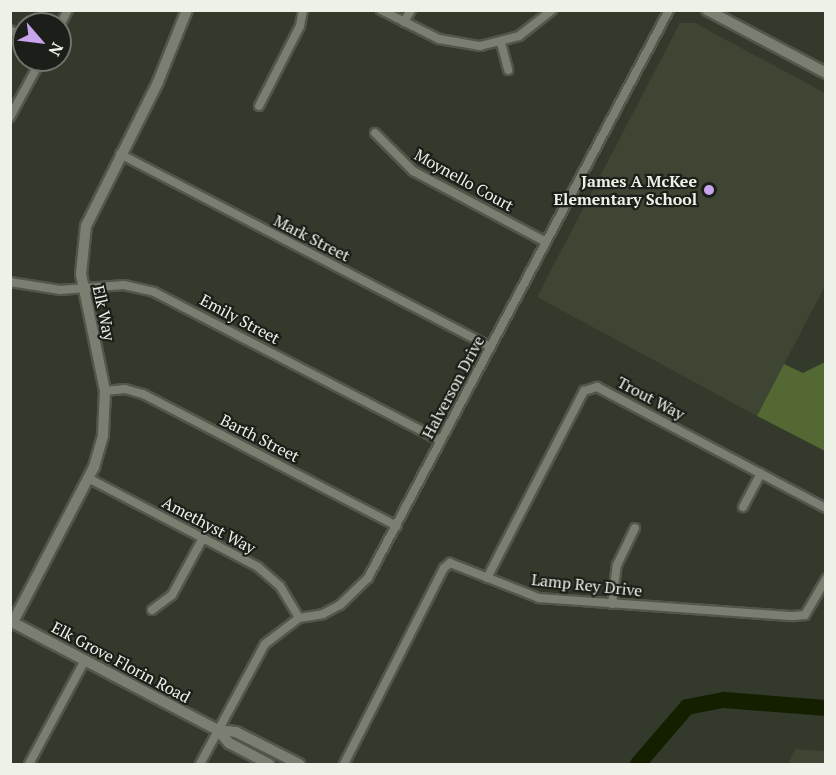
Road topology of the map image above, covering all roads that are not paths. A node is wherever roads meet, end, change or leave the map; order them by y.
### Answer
1 (187, 10) edge
2 (303, 10) edge
3 (381, 10) edge
4 (411, 10) edge
5 (552, 10) edge
6 (669, 10) edge
7 (707, 10) edge
8 (404, 22) junction
9 (501, 43) junction
10 (508, 70) dead end
11 (34, 72) edge
12 (825, 74) edge
13 (259, 106) dead end
14 (10, 117) edge
15 (375, 133) dead end
16 (120, 154) junction
17 (546, 242) junction
18 (10, 282) edge
19 (83, 287) junction
20 (491, 346) junction
21 (105, 391) junction
22 (441, 441) junction
23 (761, 473) junction
24 (88, 478) junction
25 (743, 507) dead end
26 (825, 508) edge
27 (397, 526) junction
28 (635, 528) dead end
29 (202, 538) junction
30 (487, 578) junction
31 (825, 579) edge
32 (612, 604) junction
33 (152, 610) dead end
34 (299, 618) junction
35 (12, 622) edge
36 (85, 660) junction
37 (218, 730) junction
38 (29, 765) edge
39 (200, 765) edge
40 (269, 765) edge
41 (299, 765) edge
42 (344, 765) edge

1 - 16 street, Elk Way
2 - 13 street
3 - 8 street
4 - 8 street
5 - 9 street
6 - 17 street, Halverson Drive
7 - 12 street
8 - 9 street
9 - 10 street
11 - 14 street
15 - 17 street, Moynello Court
16 - 19 street, Elk Way
16 - 20 street, Mark Street
17 - 20 street, Halverson Drive
18 - 19 street, Emily Street
19 - 21 street, Elk Way
19 - 22 street, Emily Street
20 - 22 street, Halverson Drive
21 - 24 street, Elk Way
21 - 27 street, Barth Street
22 - 27 street, Halverson Drive
23 - 25 street
23 - 26 street, Trout Way
23 - 30 street, Trout Way
24 - 29 street, Amethyst Way
24 - 35 street, Elk Way
27 - 34 street, Halverson Drive
28 - 32 street
29 - 33 street
29 - 34 street, Amethyst Way
30 - 32 street, Lamp Rey Drive
30 - 42 street, Lamp Rey Drive
31 - 32 street, Lamp Rey Drive
34 - 37 street, Halverson Drive
35 - 36 street, Elk Grove Florin Road
36 - 37 street, Elk Grove Florin Road
36 - 38 street
37 - 39 street, Halverson Drive
37 - 40 street, Elk Grove Florin Road
37 - 41 street, Elk Grove Florin Road

